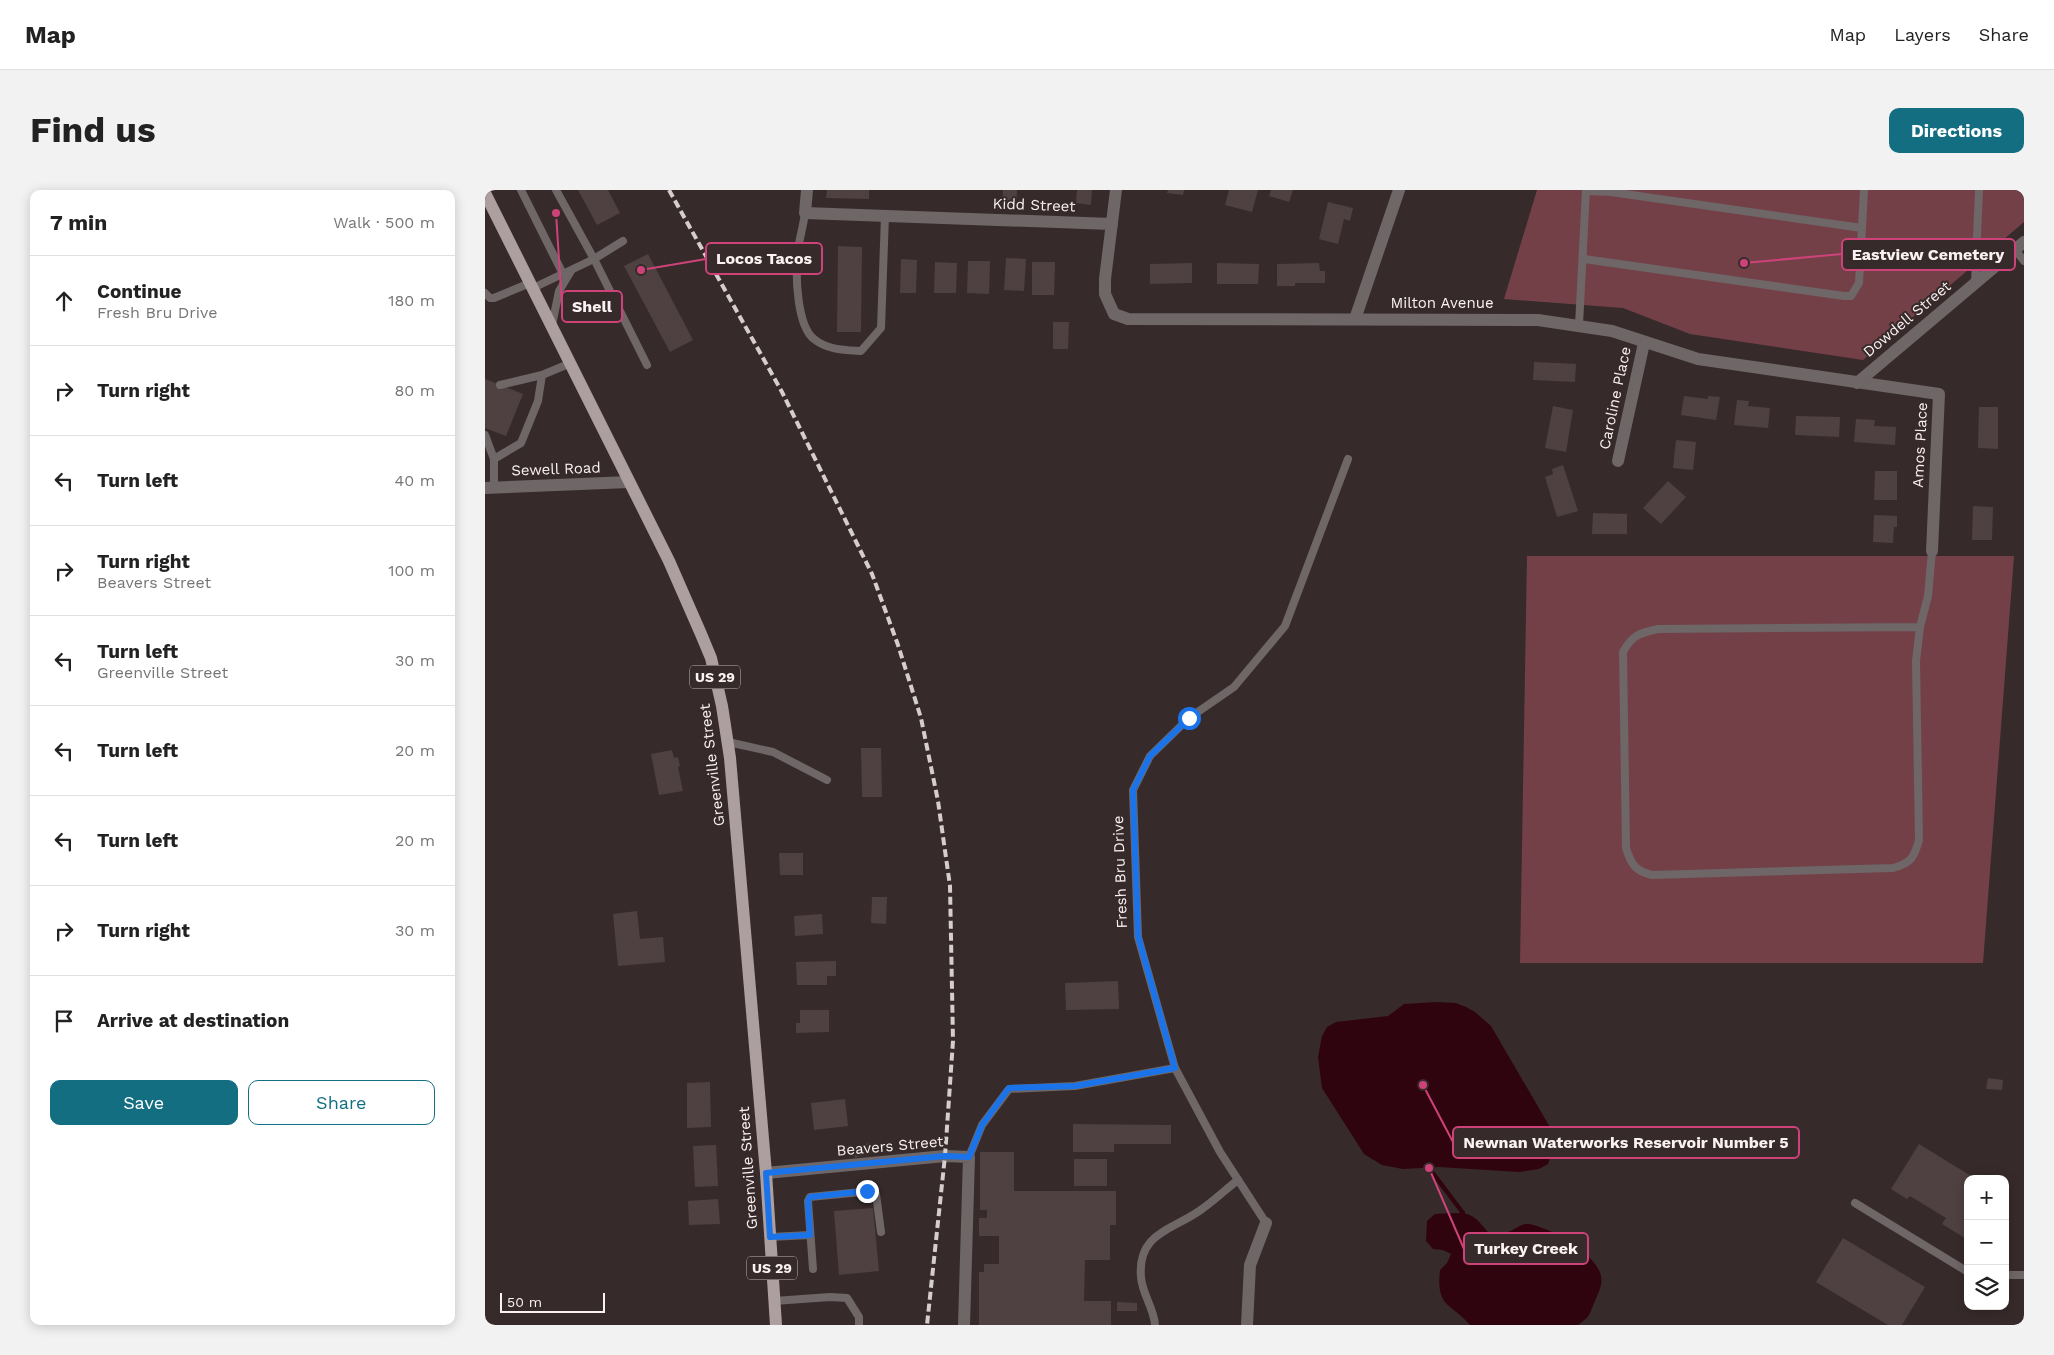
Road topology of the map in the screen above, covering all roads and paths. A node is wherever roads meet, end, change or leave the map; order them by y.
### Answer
1 (521, 190) edge
2 (556, 190) edge
3 (807, 190) edge
4 (1116, 190) edge
5 (1399, 190) edge
6 (1864, 190) edge
7 (1979, 190) edge
8 (1586, 191) edge
9 (485, 193) edge
10 (488, 206) edge
11 (805, 213) junction
12 (885, 216) junction
13 (1113, 224) junction
14 (1862, 228) junction
15 (623, 241) dead end
16 (2019, 245) edge
17 (594, 259) junction
18 (1584, 259) junction
19 (2024, 261) edge
20 (572, 270) junction
21 (563, 274) junction
22 (1975, 282) junction
23 (532, 286) junction
24 (485, 293) edge
25 (1355, 319) junction
26 (552, 325) junction
27 (1579, 325) junction
28 (1644, 343) junction
29 (571, 363) junction
30 (647, 365) dead end
31 (542, 375) junction
32 (1857, 383) junction
33 (500, 385) dead end
34 (485, 435) edge
35 (494, 459) junction
36 (1348, 459) dead end
37 (1619, 460) dead end
38 (629, 482) junction
39 (490, 488) edge
40 (1932, 551) joint
41 (1920, 627) junction
42 (728, 742) junction
43 (827, 780) dead end
44 (1175, 1068) junction
45 (969, 1157) junction
46 (766, 1173) junction
47 (1238, 1180) junction
48 (1855, 1203) dead end
49 (1266, 1223) joint
50 (881, 1232) dead end
51 (810, 1235) junction
52 (770, 1237) junction
53 (813, 1269) dead end
54 (1964, 1270) edge
55 (2009, 1275) edge
56 (2024, 1275) edge
57 (775, 1301) junction
58 (776, 1325) edge
59 (859, 1325) edge
60 (965, 1325) edge
61 (1155, 1325) edge
62 (1247, 1325) edge

1 - 21 lane
2 - 17 lane
3 - 11 street
4 - 13 street, Milton Avenue
5 - 25 street
6 - 14 lane
7 - 22 lane
8 - 14 lane
8 - 18 lane
9 - 10 main road, Greenville Street / US 29
10 - 23 main road, Greenville Street / US 29
11 - 12 street, Kidd Street
11 - 12 lane
12 - 13 street, Kidd Street
13 - 25 street, Milton Avenue
14 - 18 lane
15 - 17 lane
16 - 19 lane
16 - 22 street, Dowdell Street
17 - 20 lane
17 - 30 lane
18 - 27 lane
20 - 21 lane
20 - 26 lane
21 - 23 lane
22 - 32 street, Dowdell Street
23 - 24 lane
23 - 26 main road, Greenville Street / US 29
25 - 27 street, Milton Avenue
26 - 29 main road, Greenville Street / US 29
27 - 28 street, Milton Avenue
28 - 32 street, Milton Avenue
28 - 37 street, Caroline Place
29 - 31 lane
29 - 38 main road, Greenville Street / US 29
31 - 33 lane
31 - 35 lane
32 - 40 street, Amos Place
34 - 35 lane
35 - 39 lane
36 - 44 lane, Fresh Bru Drive
38 - 39 street, Sewell Road
38 - 42 main road, Greenville Street / US 29
40 - 41 lane
41 - 41 lane
42 - 43 lane
42 - 46 main road, Greenville Street / US 29
44 - 45 lane
44 - 47 lane, Fresh Bru Drive
45 - 46 street, Beavers Street
45 - 60 street
46 - 52 main road, Greenville Street / US 29
47 - 49 lane, Fresh Bru Drive
47 - 61 lane
48 - 54 lane
49 - 62 street, Fresh Bru Drive
50 - 51 lane
51 - 52 lane
51 - 53 lane
52 - 57 main road, Greenville Street / US 29
55 - 56 lane
57 - 58 main road, Greenville Street / US 29
57 - 59 lane

